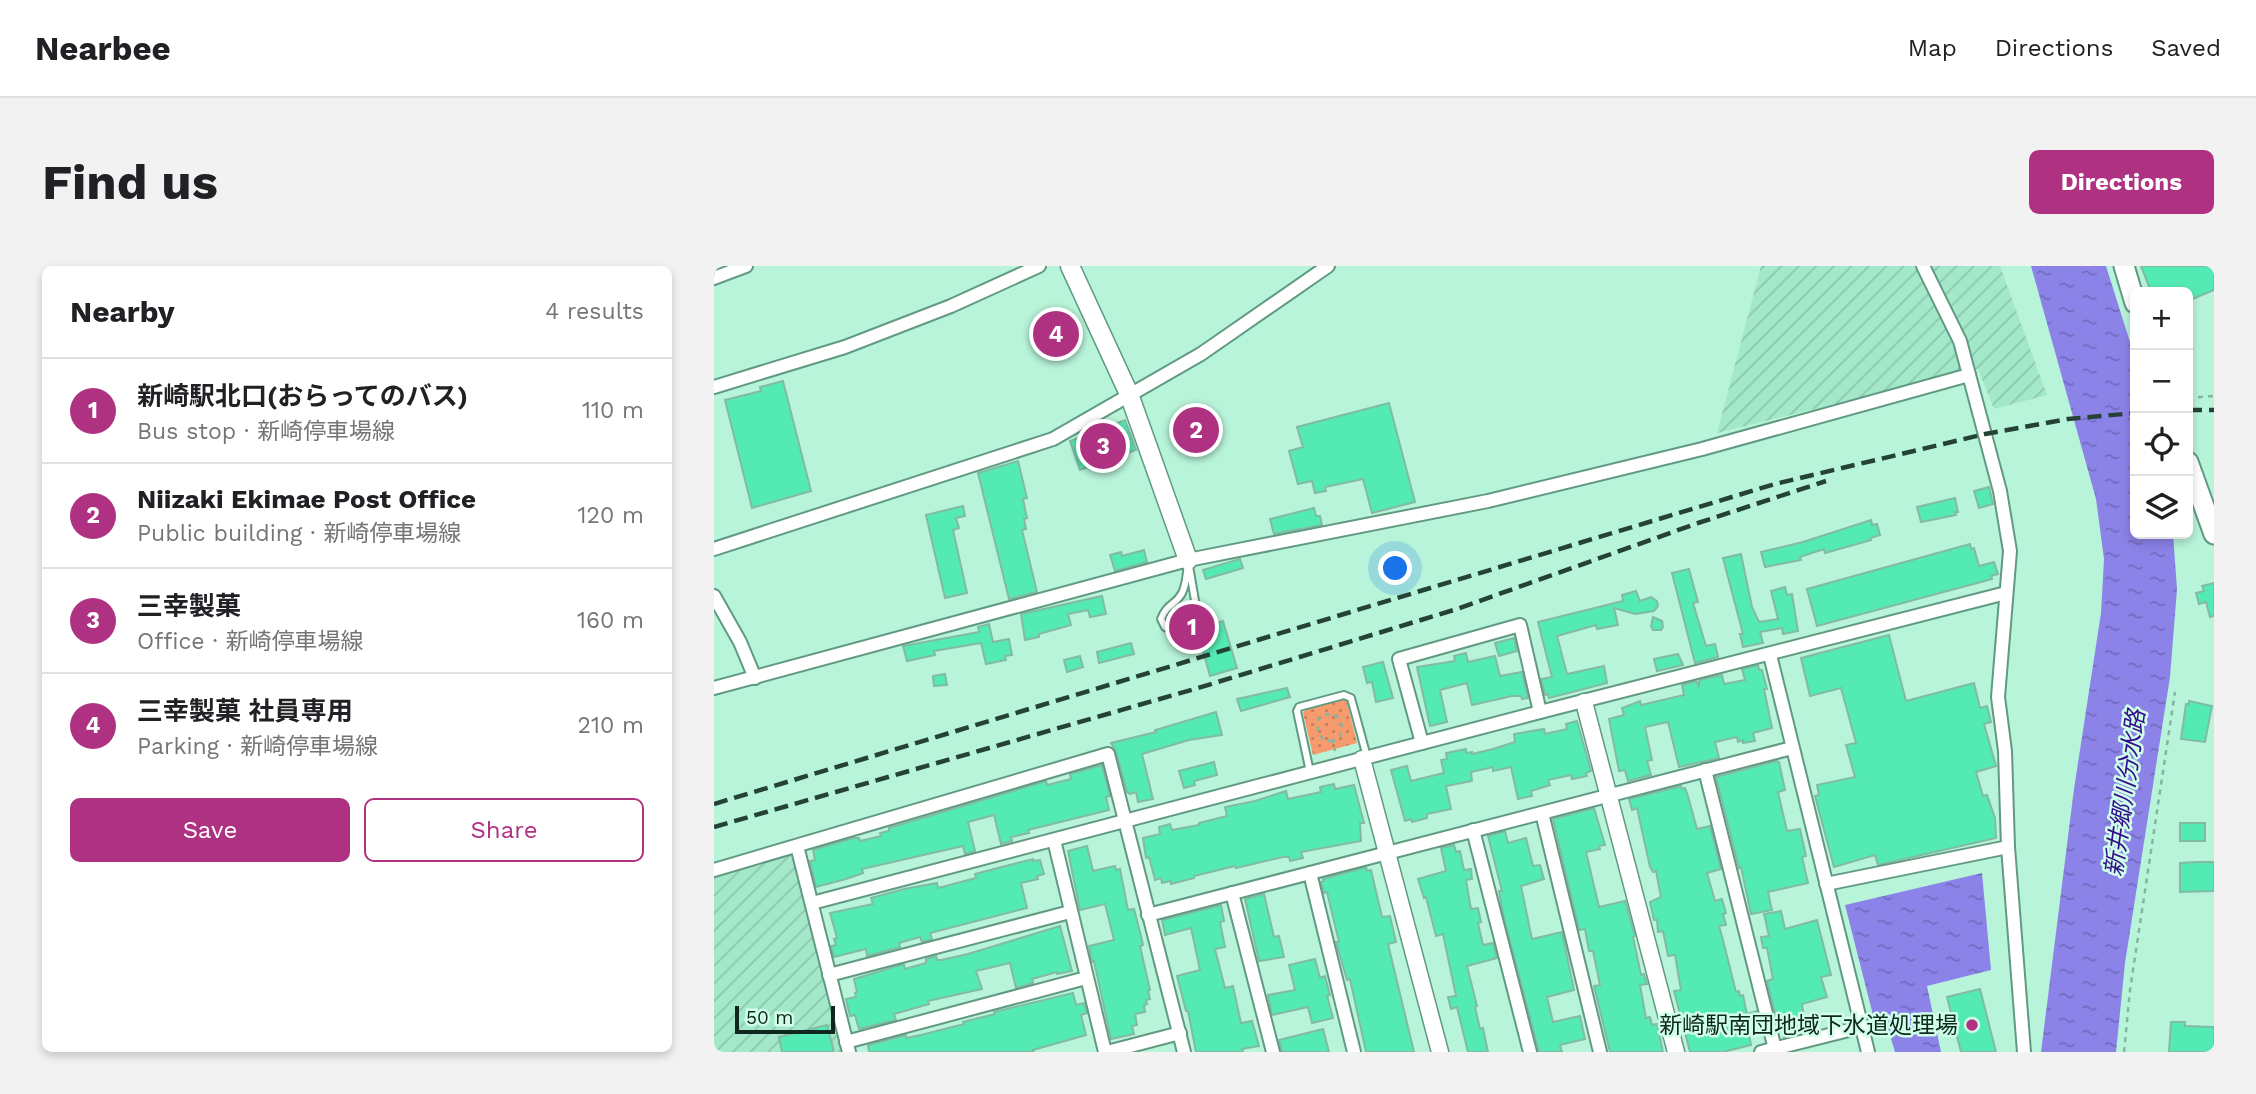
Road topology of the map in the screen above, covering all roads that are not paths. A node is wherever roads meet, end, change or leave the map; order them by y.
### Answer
1 (746, 266) edge
2 (1039, 266) edge
3 (1070, 266) edge
4 (1328, 266) edge
5 (1923, 266) edge
6 (2124, 266) edge
7 (714, 278) edge
8 (2130, 287) edge
9 (1969, 375) junction
10 (714, 387) edge
11 (1129, 394) junction
12 (2193, 476) edge
13 (2214, 534) edge
14 (714, 549) edge
15 (1188, 560) junction
16 (2006, 593) junction
17 (714, 596) edge
18 (1770, 655) junction
19 (755, 678) junction
20 (714, 688) edge
21 (1584, 702) junction
22 (1540, 712) junction
23 (1422, 743) junction
24 (1793, 748) junction
25 (1364, 758) junction
26 (1705, 770) junction
27 (1311, 772) junction
28 (1608, 795) junction
29 (1542, 813) junction
30 (1124, 822) junction
31 (1473, 830) junction
32 (1054, 840) junction
33 (797, 846) junction
34 (2008, 847) junction
35 (1387, 853) junction
36 (714, 870) edge
37 (1310, 873) junction
38 (1826, 884) junction
39 (1232, 893) junction
40 (812, 903) junction
41 (1070, 912) junction
42 (1148, 915) junction
43 (828, 975) junction
44 (1086, 978) junction
45 (1861, 1027) junction
46 (1180, 1034) junction
47 (847, 1047) edge
48 (1768, 1050) edge
49 (1106, 1052) edge
50 (1184, 1052) edge
51 (1273, 1052) edge
52 (1354, 1052) edge
53 (1440, 1052) edge
54 (1530, 1052) edge
55 (1600, 1052) edge
56 (1676, 1052) edge
57 (1868, 1052) edge
58 (2024, 1052) edge

1 - 7 street
2 - 10 street
3 - 11 main road
4 - 11 street
5 - 9 street
6 - 8 main road
9 - 15 street
9 - 16 street
11 - 14 street
11 - 15 main road
12 - 13 main road
15 - 15 lane
15 - 19 street
16 - 18 street
16 - 34 street
17 - 19 street
18 - 21 street
18 - 24 street
19 - 20 street
21 - 22 street
21 - 28 street
22 - 23 street
22 - 23 street
23 - 25 street
24 - 26 street
24 - 38 street
25 - 27 street
25 - 27 lane
25 - 35 street
26 - 28 street
26 - 48 street
27 - 30 street
28 - 29 street
28 - 56 street
29 - 31 street
29 - 55 street
30 - 32 street
30 - 33 street
30 - 42 street
31 - 35 street
31 - 54 street
32 - 40 street
32 - 41 street
33 - 36 street
33 - 40 street
34 - 38 street
34 - 58 street
35 - 37 street
35 - 53 street
37 - 39 street
37 - 52 street
38 - 45 street
39 - 42 street
39 - 51 street
40 - 43 street
41 - 43 street
41 - 44 street
42 - 46 street
43 - 47 street
44 - 47 street
44 - 49 street
45 - 48 street
45 - 57 street
46 - 49 street
46 - 50 street

